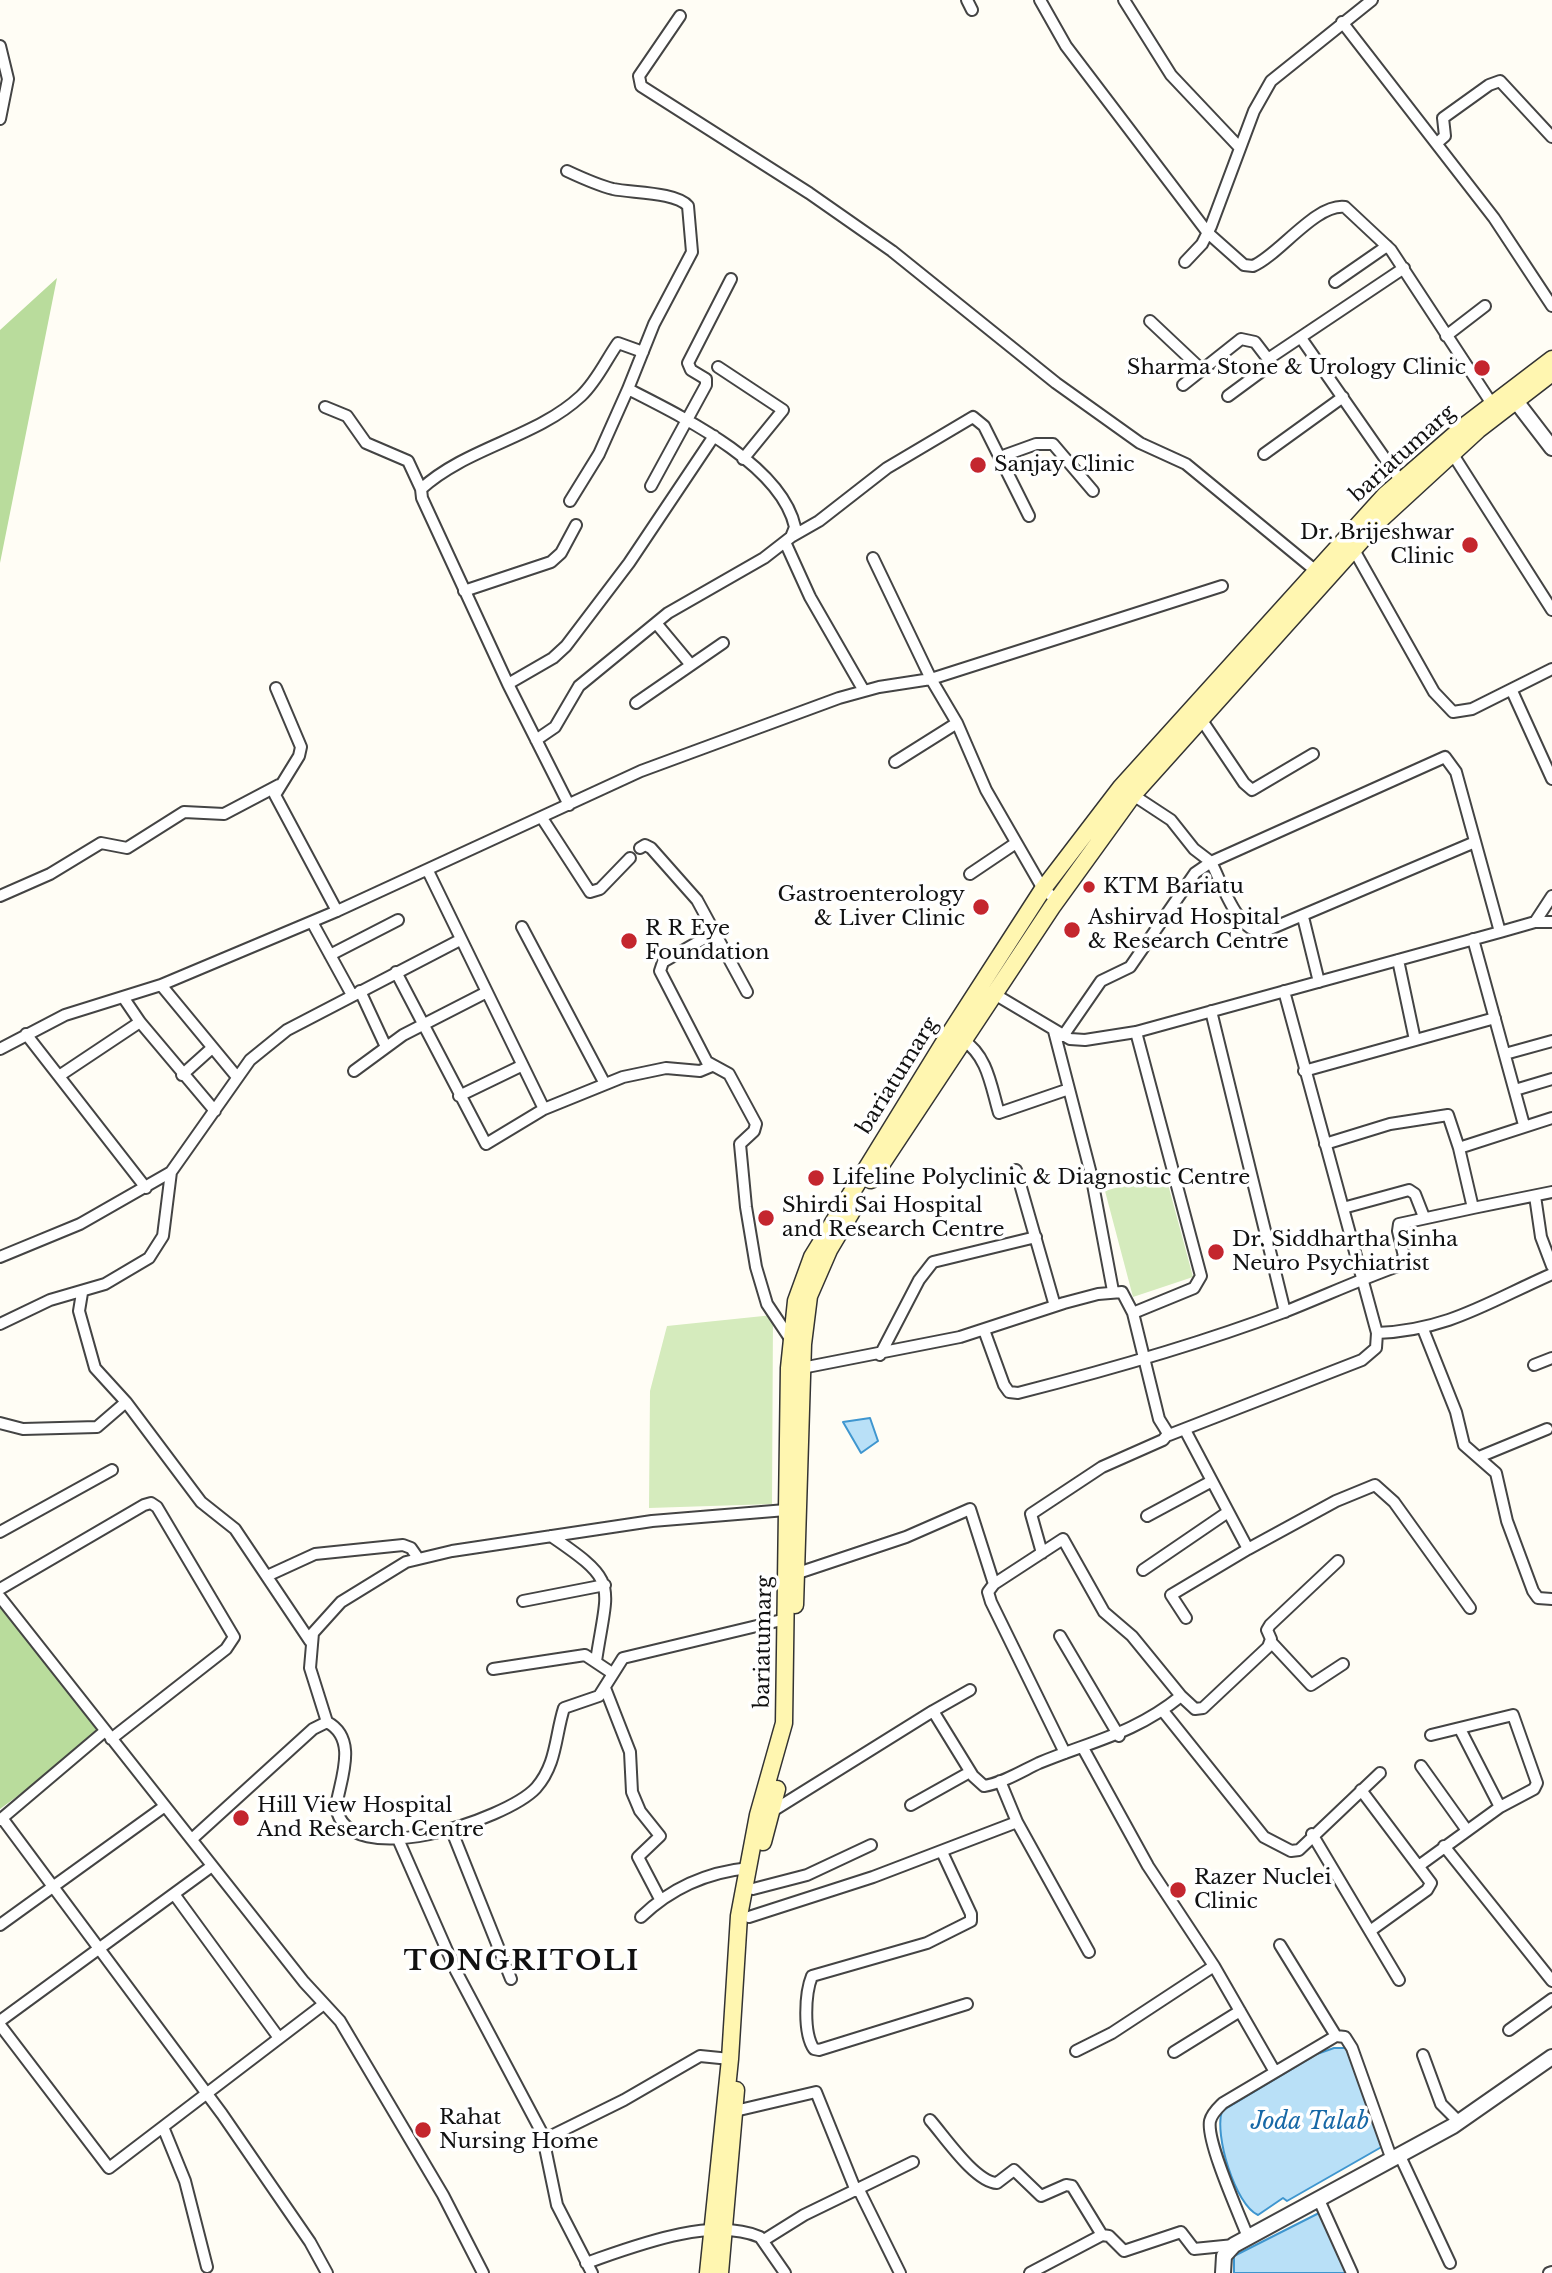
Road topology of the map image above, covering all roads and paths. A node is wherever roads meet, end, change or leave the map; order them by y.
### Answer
1 (1040, 0) edge
2 (1124, 0) edge
3 (1372, 0) edge
4 (680, 16) dead end
5 (1342, 22) junction
6 (0, 46) edge
7 (3, 70) edge
8 (0, 119) edge
9 (1552, 137) edge
10 (1437, 143) junction
11 (1240, 148) junction
12 (567, 171) dead end
13 (1208, 233) junction
14 (1387, 246) junction
15 (1185, 262) dead end
16 (1404, 268) junction
17 (731, 279) dead end
18 (1335, 282) dead end
19 (1485, 306) dead end
20 (1552, 306) edge
21 (1150, 321) dead end
22 (1446, 335) junction
23 (1301, 338) junction
24 (643, 352) junction
25 (1268, 359) junction
26 (1552, 359) edge
27 (719, 367) dead end
28 (1202, 370) junction
29 (1552, 373) edge
30 (1184, 384) dead end
31 (628, 389) junction
32 (1228, 396) dead end
33 (1512, 396) junction
34 (1343, 397) junction
35 (1492, 404) junction
36 (325, 407) dead end
37 (689, 419) junction
38 (714, 436) junction
39 (1552, 448) edge
40 (1452, 453) junction
41 (1264, 454) dead end
42 (1000, 457) junction
43 (743, 458) junction
44 (1400, 480) junction
45 (651, 486) dead end
46 (421, 489) junction
47 (1093, 491) dead end
48 (570, 501) dead end
49 (1029, 516) dead end
50 (576, 525) dead end
51 (788, 539) junction
52 (1354, 550) junction
53 (873, 558) dead end
54 (1315, 571) junction
55 (1222, 586) dead end
56 (464, 591) junction
57 (1552, 610) edge
58 (656, 623) junction
59 (723, 643) dead end
60 (691, 665) junction
61 (1552, 669) edge
62 (931, 679) junction
63 (508, 684) junction
64 (276, 688) dead end
65 (864, 691) junction
66 (1512, 691) junction
67 (636, 703) dead end
68 (1201, 719) junction
69 (957, 723) junction
70 (536, 740) junction
71 (1313, 754) dead end
72 (895, 762) dead end
73 (1552, 779) edge
74 (279, 785) junction
75 (1133, 795) junction
76 (569, 805) junction
77 (542, 818) junction
78 (1475, 842) junction
79 (1016, 843) junction
80 (640, 848) dead end
81 (630, 858) dead end
82 (1211, 862) junction
83 (428, 871) junction
84 (970, 874) dead end
85 (1043, 889) junction
86 (0, 896) edge
87 (1552, 896) edge
88 (1057, 900) junction
89 (337, 911) junction
90 (1303, 917) junction
91 (398, 920) dead end
92 (312, 922) junction
93 (1535, 922) junction
94 (1552, 922) edge
95 (522, 926) dead end
96 (717, 931) junction
97 (1500, 932) junction
98 (1473, 939) junction
99 (460, 940) junction
100 (330, 955) junction
101 (1398, 960) junction
102 (396, 972) junction
103 (1319, 982) junction
104 (161, 985) junction
105 (988, 989) junction
106 (1284, 991) junction
107 (747, 992) dead end
108 (356, 993) junction
109 (485, 993) junction
110 (123, 997) junction
111 (1211, 1011) junction
112 (1495, 1018) junction
113 (140, 1022) junction
114 (423, 1024) junction
115 (1136, 1032) junction
116 (1059, 1033) junction
117 (26, 1034) junction
118 (1415, 1040) junction
119 (1552, 1041) edge
120 (953, 1046) junction
121 (386, 1047) junction
122 (212, 1048) junction
123 (0, 1049) edge
124 (1505, 1054) junction
125 (521, 1066) junction
126 (712, 1066) junction
127 (354, 1071) dead end
128 (1304, 1071) junction
129 (182, 1075) junction
130 (59, 1076) junction
131 (237, 1077) junction
132 (1552, 1079) edge
133 (605, 1084) junction
134 (1069, 1089) junction
135 (1515, 1090) junction
136 (459, 1096) junction
137 (544, 1109) junction
138 (215, 1111) junction
139 (1552, 1118) edge
140 (1524, 1125) junction
141 (1325, 1144) junction
142 (1459, 1148) junction
143 (1016, 1170) dead end
144 (172, 1172) junction
145 (146, 1188) junction
146 (1552, 1192) edge
147 (1535, 1196) junction
148 (1343, 1208) junction
149 (1473, 1208) junction
150 (1424, 1217) junction
151 (1036, 1237) junction
152 (0, 1257) edge
153 (1552, 1266) edge
154 (1552, 1275) edge
155 (1362, 1277) junction
156 (1113, 1291) junction
157 (82, 1293) junction
158 (1055, 1306) junction
159 (1285, 1312) junction
160 (1133, 1314) junction
161 (0, 1324) edge
162 (1423, 1329) junction
163 (984, 1330) junction
164 (1377, 1333) junction
165 (791, 1340) junction
166 (880, 1355) junction
167 (1552, 1358) edge
168 (1143, 1360) junction
169 (1534, 1365) dead end
170 (802, 1368) junction
171 (127, 1402) junction
172 (0, 1423) edge
173 (1547, 1429) dead end
174 (1185, 1430) junction
175 (1168, 1434) junction
176 (1479, 1457) junction
177 (112, 1470) dead end
178 (1212, 1480) junction
179 (786, 1510) junction
180 (1228, 1512) junction
181 (1147, 1516) dead end
182 (0, 1532) edge
183 (551, 1536) junction
184 (1248, 1549) junction
185 (1042, 1553) junction
186 (418, 1559) junction
187 (1338, 1561) dead end
188 (1143, 1570) dead end
189 (792, 1575) junction
190 (267, 1576) junction
191 (994, 1584) junction
192 (605, 1585) junction
193 (0, 1589) edge
194 (0, 1597) edge
195 (1552, 1599) edge
196 (523, 1601) dead end
197 (1470, 1608) dead end
198 (1186, 1618) dead end
199 (786, 1619) junction
200 (1060, 1636) dead end
201 (310, 1642) junction
202 (1271, 1642) junction
203 (596, 1661) junction
204 (1343, 1664) dead end
205 (493, 1669) dead end
206 (612, 1673) junction
207 (605, 1688) junction
208 (970, 1690) dead end
209 (1181, 1696) junction
210 (933, 1711) junction
211 (1163, 1711) junction
212 (327, 1722) junction
213 (1461, 1728) junction
214 (108, 1735) junction
215 (1431, 1735) dead end
216 (1119, 1736) junction
217 (1083, 1748) junction
218 (1065, 1753) junction
219 (1421, 1766) dead end
220 (970, 1772) junction
221 (1380, 1773) dead end
222 (1000, 1781) junction
223 (1361, 1790) junction
224 (911, 1805) dead end
225 (165, 1806) junction
226 (1500, 1807) junction
227 (771, 1812) junction
228 (1, 1819) edge
229 (1017, 1822) junction
230 (451, 1829) junction
231 (1466, 1829) junction
232 (1312, 1834) junction
233 (192, 1839) junction
234 (398, 1839) junction
235 (871, 1845) dead end
236 (1444, 1846) junction
237 (942, 1853) junction
238 (212, 1866) junction
239 (1420, 1866) junction
240 (749, 1868) junction
241 (54, 1886) junction
242 (753, 1889) junction
243 (174, 1894) junction
244 (660, 1899) junction
245 (641, 1917) dead end
246 (749, 1917) junction
247 (0, 1925) edge
248 (1370, 1931) junction
249 (1280, 1945) dead end
250 (99, 1947) junction
251 (1089, 1952) dead end
252 (1214, 1966) junction
253 (511, 1979) dead end
254 (1399, 1980) dead end
255 (1552, 1981) edge
256 (1552, 1999) edge
257 (324, 2004) junction
258 (967, 2004) dead end
259 (1240, 2011) junction
260 (0, 2023) edge
261 (1509, 2030) dead end
262 (1336, 2036) junction
263 (279, 2038) junction
264 (1076, 2050) dead end
265 (1174, 2052) dead end
266 (1423, 2055) dead end
267 (1552, 2057) edge
268 (730, 2059) junction
269 (1275, 2072) junction
270 (206, 2094) junction
271 (735, 2111) junction
272 (930, 2120) dead end
273 (1459, 2122) junction
274 (163, 2127) junction
275 (545, 2139) junction
276 (1396, 2158) junction
277 (913, 2162) dead end
278 (858, 2190) junction
279 (1319, 2200) junction
280 (720, 2230) junction
281 (1102, 2235) junction
282 (1248, 2237) junction
283 (764, 2240) junction
284 (1234, 2245) junction
285 (1450, 2263) dead end
286 (208, 2267) dead end
287 (589, 2268) edge
288 (327, 2273) edge
289 (482, 2273) edge
290 (708, 2273) edge
291 (720, 2273) edge
292 (785, 2273) edge
293 (900, 2273) edge
294 (1030, 2273) edge
295 (1223, 2273) edge
296 (1352, 2273) edge

1 - 13 street
2 - 11 street
3 - 5 street
4 - 54 street
5 - 10 street
5 - 11 street
6 - 7 street
7 - 8 street
9 - 10 street
10 - 20 street
11 - 13 street
12 - 24 street
13 - 14 street
13 - 15 street
14 - 16 street
14 - 18 street
16 - 22 street
16 - 23 street
17 - 37 street
19 - 22 street
21 - 28 street
22 - 35 street
23 - 25 street
23 - 34 street
24 - 31 street
24 - 46 street
25 - 28 street
25 - 32 street
26 - 33 main road, bariatumarg
27 - 43 street
28 - 30 street
29 - 33 main road, bariatumarg
31 - 37 street
31 - 48 street
33 - 35 main road, bariatumarg
33 - 39 street
33 - 40 main road, bariatumarg
34 - 41 street
34 - 44 street
35 - 44 main road, bariatumarg
36 - 46 street
37 - 38 street
37 - 45 street
38 - 43 street
38 - 63 street
40 - 52 main road, bariatumarg
40 - 57 street
42 - 47 street
42 - 49 street
42 - 51 street
43 - 51 street
44 - 54 main road, bariatumarg
46 - 56 street
50 - 56 street
51 - 58 street
51 - 65 street
52 - 66 street
52 - 68 main road, bariatumarg
53 - 62 street
54 - 85 main road, bariatumarg
55 - 62 street
56 - 63 street
58 - 60 street
58 - 70 street
59 - 60 street
60 - 67 street
61 - 66 street
62 - 65 street
62 - 69 street
63 - 70 street
64 - 74 street
65 - 76 street
66 - 73 street
68 - 71 street
68 - 75 main road, bariatumarg
69 - 72 street
69 - 79 street
70 - 76 street
74 - 86 street
74 - 89 street
75 - 82 street
75 - 88 main road, bariatumarg
76 - 77 street
77 - 81 street
77 - 83 street
78 - 82 street
78 - 90 street
78 - 97 street
79 - 84 street
79 - 85 street
80 - 96 street
82 - 90 street
82 - 116 street
83 - 89 street
83 - 99 street
85 - 88 street
85 - 105 main road, bariatumarg
87 - 93 street
88 - 105 main road, bariatumarg
89 - 92 street
90 - 103 street
91 - 100 street
92 - 100 street
92 - 104 street
93 - 94 street
93 - 97 street
95 - 133 street
96 - 107 street
96 - 126 street
97 - 98 street
98 - 101 street
98 - 112 street
99 - 102 street
99 - 109 street
100 - 108 street
101 - 103 street
101 - 118 street
102 - 108 street
102 - 114 street
103 - 106 street
104 - 110 street
104 - 122 street
105 - 116 street
105 - 120 main road, bariatumarg
106 - 111 street
106 - 128 street
108 - 121 street
108 - 131 street
109 - 114 street
109 - 125 street
110 - 113 street
110 - 117 street
111 - 115 street
111 - 159 street
112 - 118 street
112 - 124 street
113 - 129 street
113 - 130 street
114 - 121 street
114 - 136 street
115 - 116 street
115 - 160 street
116 - 134 street
117 - 123 street
117 - 130 street
118 - 128 street
119 - 124 street
120 - 134 street
120 - 165 main road, bariatumarg
120 - 170 main road, bariatumarg
121 - 127 street
122 - 129 street
122 - 131 street
124 - 135 street
125 - 136 street
125 - 137 street
126 - 133 street
126 - 165 street
128 - 141 street
129 - 138 street
130 - 145 street
131 - 138 street
132 - 135 street
133 - 137 street
134 - 156 street
135 - 140 street
136 - 137 street
138 - 144 street
139 - 140 street
140 - 142 street
141 - 142 street
141 - 148 street
142 - 149 street
143 - 151 street
144 - 145 street
144 - 157 street
145 - 152 street
146 - 147 street
147 - 149 street
147 - 153 street
148 - 150 street
148 - 155 street
149 - 150 street
150 - 155 street
151 - 158 street
151 - 166 street
154 - 162 street
155 - 159 street
155 - 164 street
156 - 158 street
156 - 160 street
157 - 161 street
157 - 171 street
158 - 163 street
159 - 168 street
160 - 168 street
162 - 164 street
162 - 176 street
163 - 166 street
163 - 168 street
164 - 174 street
165 - 179 main road, bariatumarg
166 - 170 street
167 - 169 street
168 - 175 street
170 - 189 main road, bariatumarg
171 - 172 street
171 - 190 street
173 - 176 street
174 - 175 street
174 - 178 street
175 - 185 street
176 - 195 street
177 - 182 street
178 - 180 street
178 - 181 street
179 - 183 street
179 - 189 main road, bariatumarg
180 - 184 street
180 - 188 street
183 - 186 street
183 - 192 street
184 - 197 street
184 - 198 street
185 - 191 street
185 - 209 street
186 - 190 street
186 - 201 street
187 - 202 street
189 - 191 street
189 - 199 main road, bariatumarg
189 - 227 main road, bariatumarg
190 - 201 street
191 - 218 street
192 - 196 street
192 - 203 street
193 - 214 street
194 - 214 street
199 - 206 street
199 - 240 main road, bariatumarg
200 - 216 street
201 - 212 street
202 - 204 street
202 - 209 street
203 - 205 street
203 - 206 street
206 - 207 street
207 - 230 street
207 - 244 street
208 - 210 street
209 - 211 street
210 - 220 street
210 - 227 street
211 - 216 street
211 - 232 street
212 - 233 street
212 - 234 street
213 - 215 street
213 - 226 street
213 - 226 street
214 - 225 street
214 - 228 street
216 - 217 street
217 - 218 street
217 - 252 street
218 - 222 street
219 - 231 street
220 - 222 street
220 - 224 street
221 - 223 street
222 - 229 street
223 - 232 street
223 - 239 street
225 - 233 street
225 - 241 street
226 - 231 street
227 - 242 main road, bariatumarg
228 - 241 street
229 - 237 street
229 - 251 street
230 - 234 street
230 - 253 street
231 - 236 street
232 - 248 street
233 - 238 street
234 - 275 street
235 - 242 street
236 - 239 street
236 - 255 street
237 - 246 street
237 - 258 street
238 - 243 street
238 - 257 street
239 - 248 street
240 - 244 street
240 - 268 main road, bariatumarg
241 - 247 street
241 - 250 street
242 - 246 main road, bariatumarg
243 - 250 street
243 - 263 street
244 - 245 street
246 - 271 main road, bariatumarg
248 - 254 street
249 - 262 street
250 - 260 street
250 - 270 street
252 - 259 street
252 - 264 street
256 - 261 street
257 - 263 street
257 - 289 street
259 - 265 street
259 - 269 street
260 - 274 street
262 - 269 street
262 - 276 street
263 - 270 street
266 - 273 street
267 - 273 street
268 - 275 street
268 - 280 main road, bariatumarg
269 - 282 street
270 - 274 street
270 - 288 street
271 - 278 street
271 - 280 main road, bariatumarg
272 - 281 street
273 - 276 street
274 - 286 street
275 - 287 street
276 - 279 street
276 - 285 street
277 - 278 street
278 - 283 street
278 - 293 street
279 - 282 street
279 - 296 street
280 - 283 street
280 - 287 street
280 - 290 main road, bariatumarg
280 - 291 main road, bariatumarg
281 - 284 street
281 - 294 street
282 - 284 street
283 - 292 street
284 - 295 street

